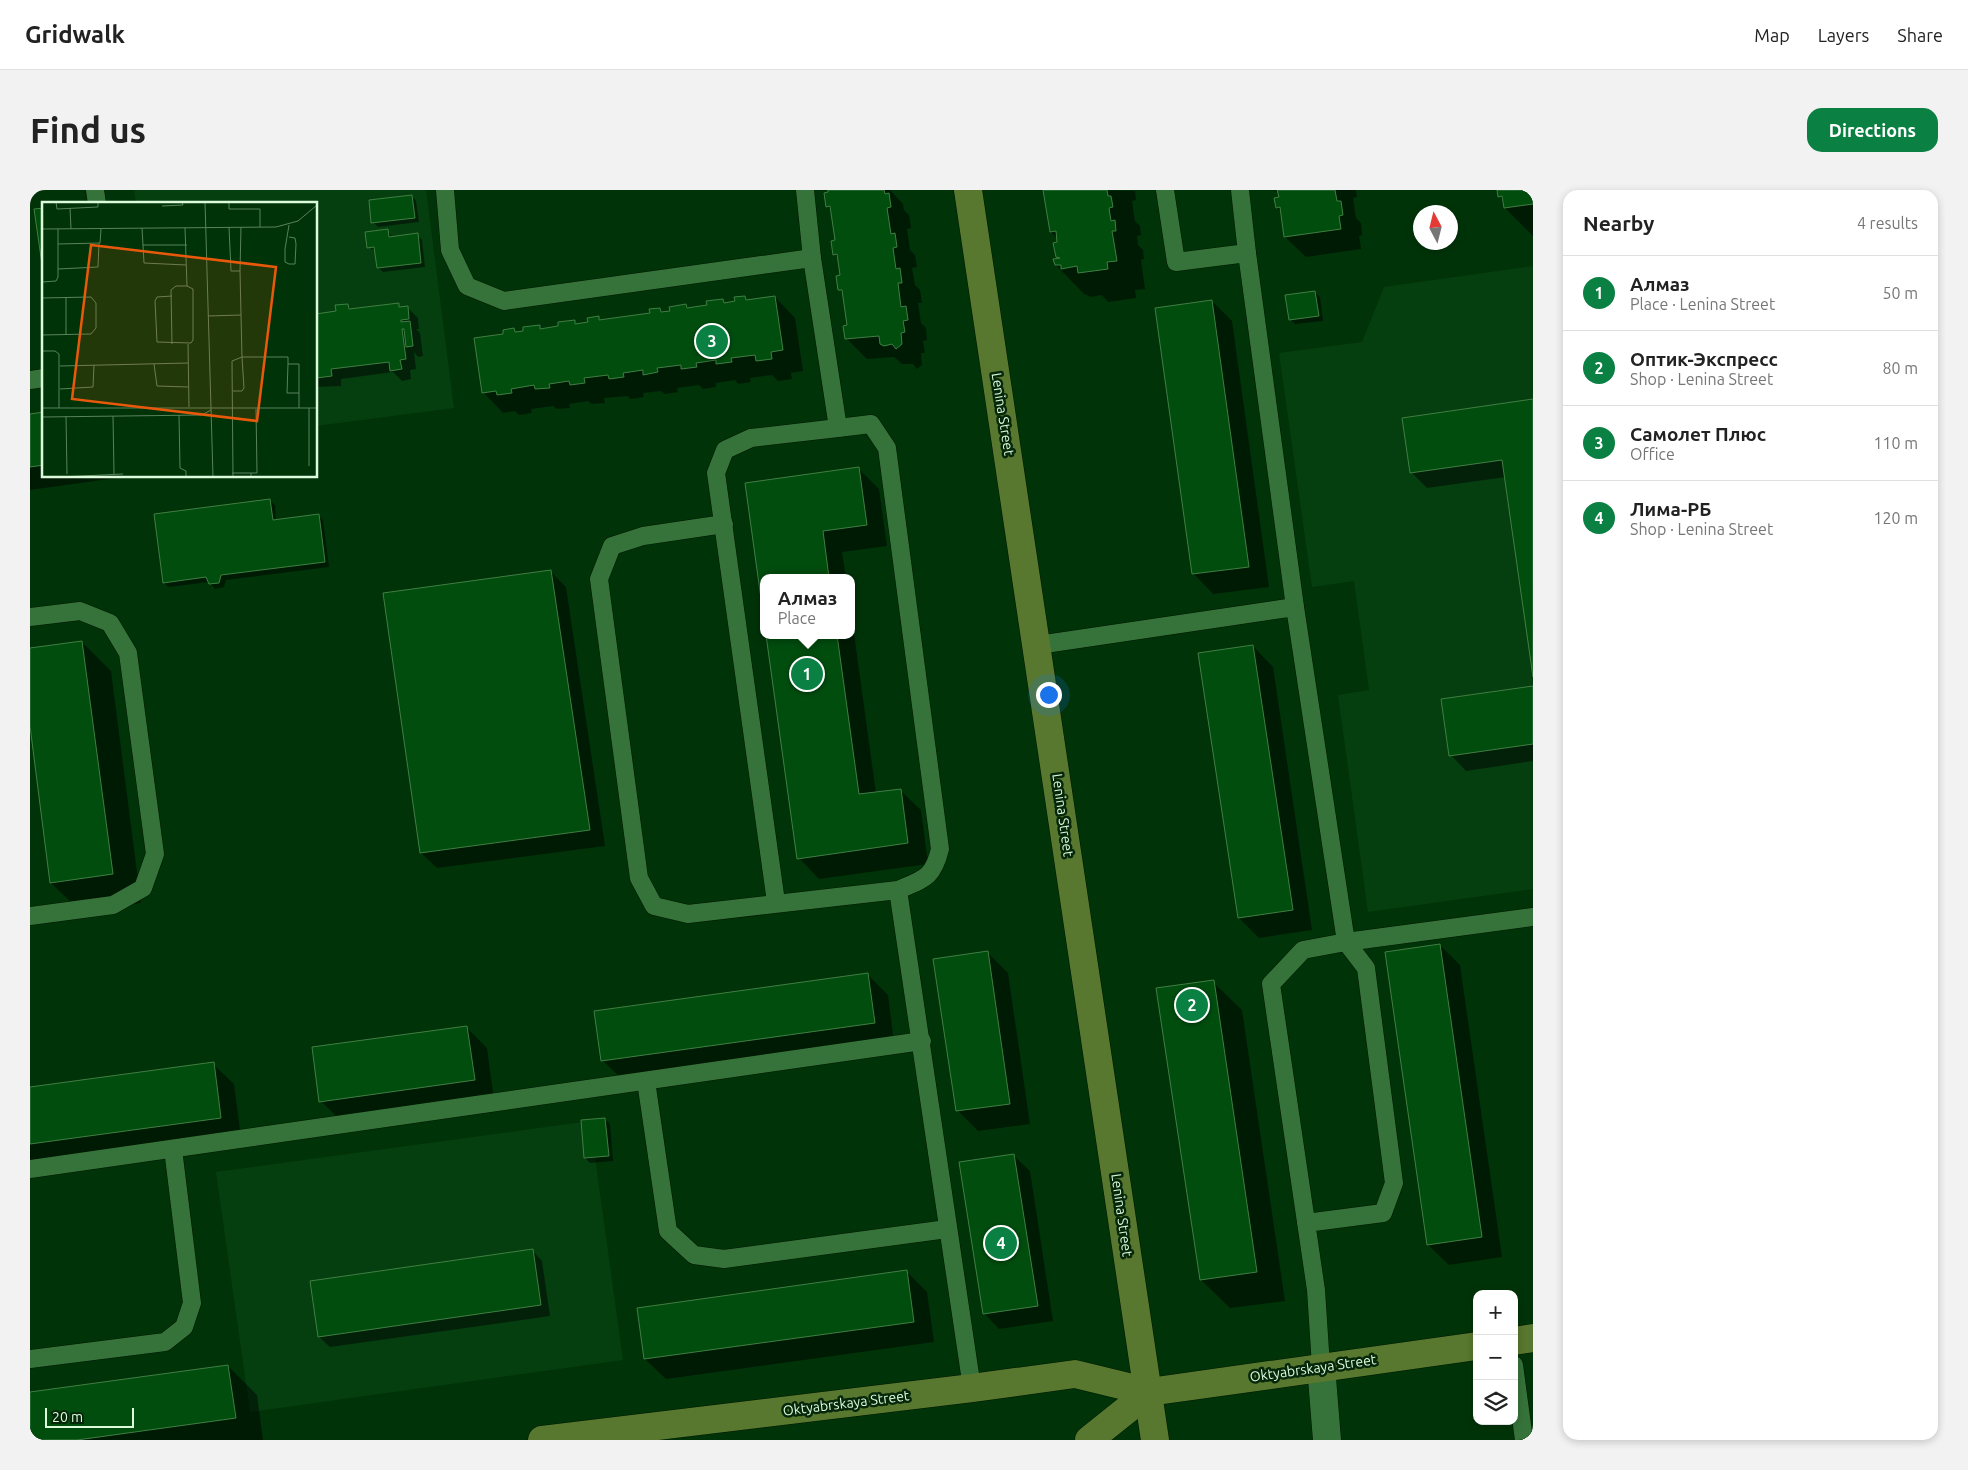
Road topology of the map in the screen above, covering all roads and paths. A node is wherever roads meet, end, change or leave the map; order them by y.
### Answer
1 (445, 190) edge
2 (805, 190) edge
3 (968, 190) edge
4 (1165, 190) edge
5 (1240, 190) edge
6 (1247, 253) junction
7 (812, 258) junction
8 (838, 428) junction
9 (724, 524) junction
10 (1295, 607) junction
11 (30, 617) edge
12 (1038, 645) junction
13 (898, 890) junction
14 (776, 902) junction
15 (30, 916) edge
16 (1533, 917) edge
17 (1346, 942) junction
18 (922, 1041) junction
19 (646, 1081) junction
20 (173, 1149) junction
21 (30, 1170) edge
22 (1306, 1223) junction
23 (947, 1229) junction
24 (1533, 1338) edge
25 (1518, 1340) edge
26 (1473, 1347) edge
27 (30, 1359) edge
28 (1321, 1366) junction
29 (1516, 1380) edge
30 (972, 1388) junction
31 (1149, 1392) junction
32 (542, 1440) edge
33 (1089, 1440) edge
34 (1155, 1440) edge
35 (1327, 1440) edge
36 (1524, 1440) edge

1 - 7 lane
2 - 7 lane
3 - 12 street, Lenina Street
4 - 6 lane
5 - 6 lane
6 - 10 lane
7 - 8 lane
8 - 9 lane
8 - 13 lane
9 - 14 lane
9 - 14 lane
10 - 12 lane
10 - 17 lane
11 - 15 lane
12 - 31 street, Lenina Street
13 - 14 lane
13 - 18 lane
16 - 17 lane
17 - 22 lane
17 - 22 lane
18 - 19 lane
18 - 23 lane
19 - 20 lane
19 - 23 lane
20 - 21 lane
20 - 27 lane
22 - 28 lane
23 - 30 lane
24 - 25 street
26 - 28 street, Oktyabrskaya Street
28 - 31 street, Oktyabrskaya Street
28 - 35 street
29 - 36 lane
30 - 31 street, Oktyabrskaya Street
30 - 32 street, Oktyabrskaya Street
31 - 33 street
31 - 34 street, Lenina Street

